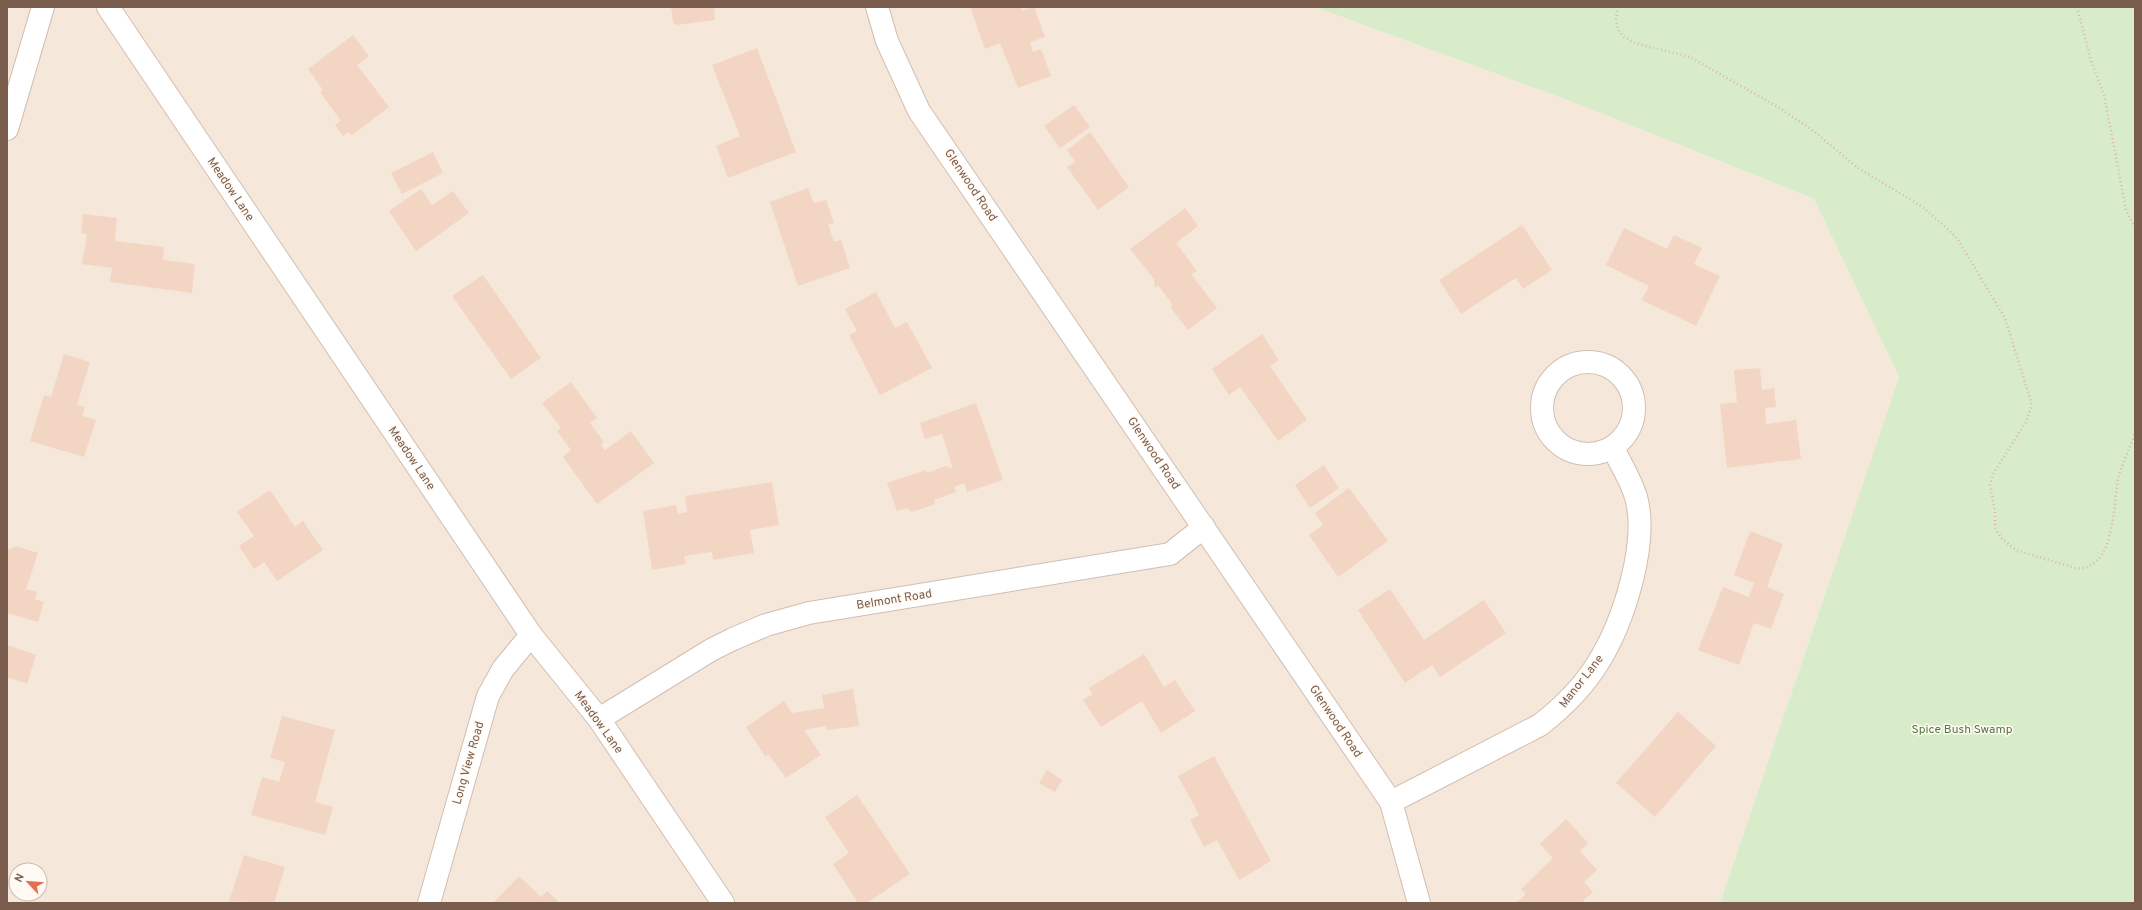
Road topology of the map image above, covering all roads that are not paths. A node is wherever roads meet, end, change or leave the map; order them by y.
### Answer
1 (43, 7) edge
2 (108, 7) edge
3 (877, 7) edge
4 (7, 129) edge
5 (1613, 448) junction
6 (1204, 527) junction
7 (531, 635) junction
8 (599, 719) junction
9 (1392, 802) junction
10 (430, 903) edge
11 (723, 903) edge
12 (1419, 903) edge

1 - 4 street
2 - 7 street, Meadow Lane
3 - 6 street, Glenwood Road
5 - 5 street
5 - 9 street, Manor Lane
6 - 8 street, Belmont Road
6 - 9 street, Glenwood Road
7 - 8 street, Meadow Lane
7 - 10 street, Long View Road
8 - 11 street, Meadow Lane
9 - 12 street, Glenwood Road

